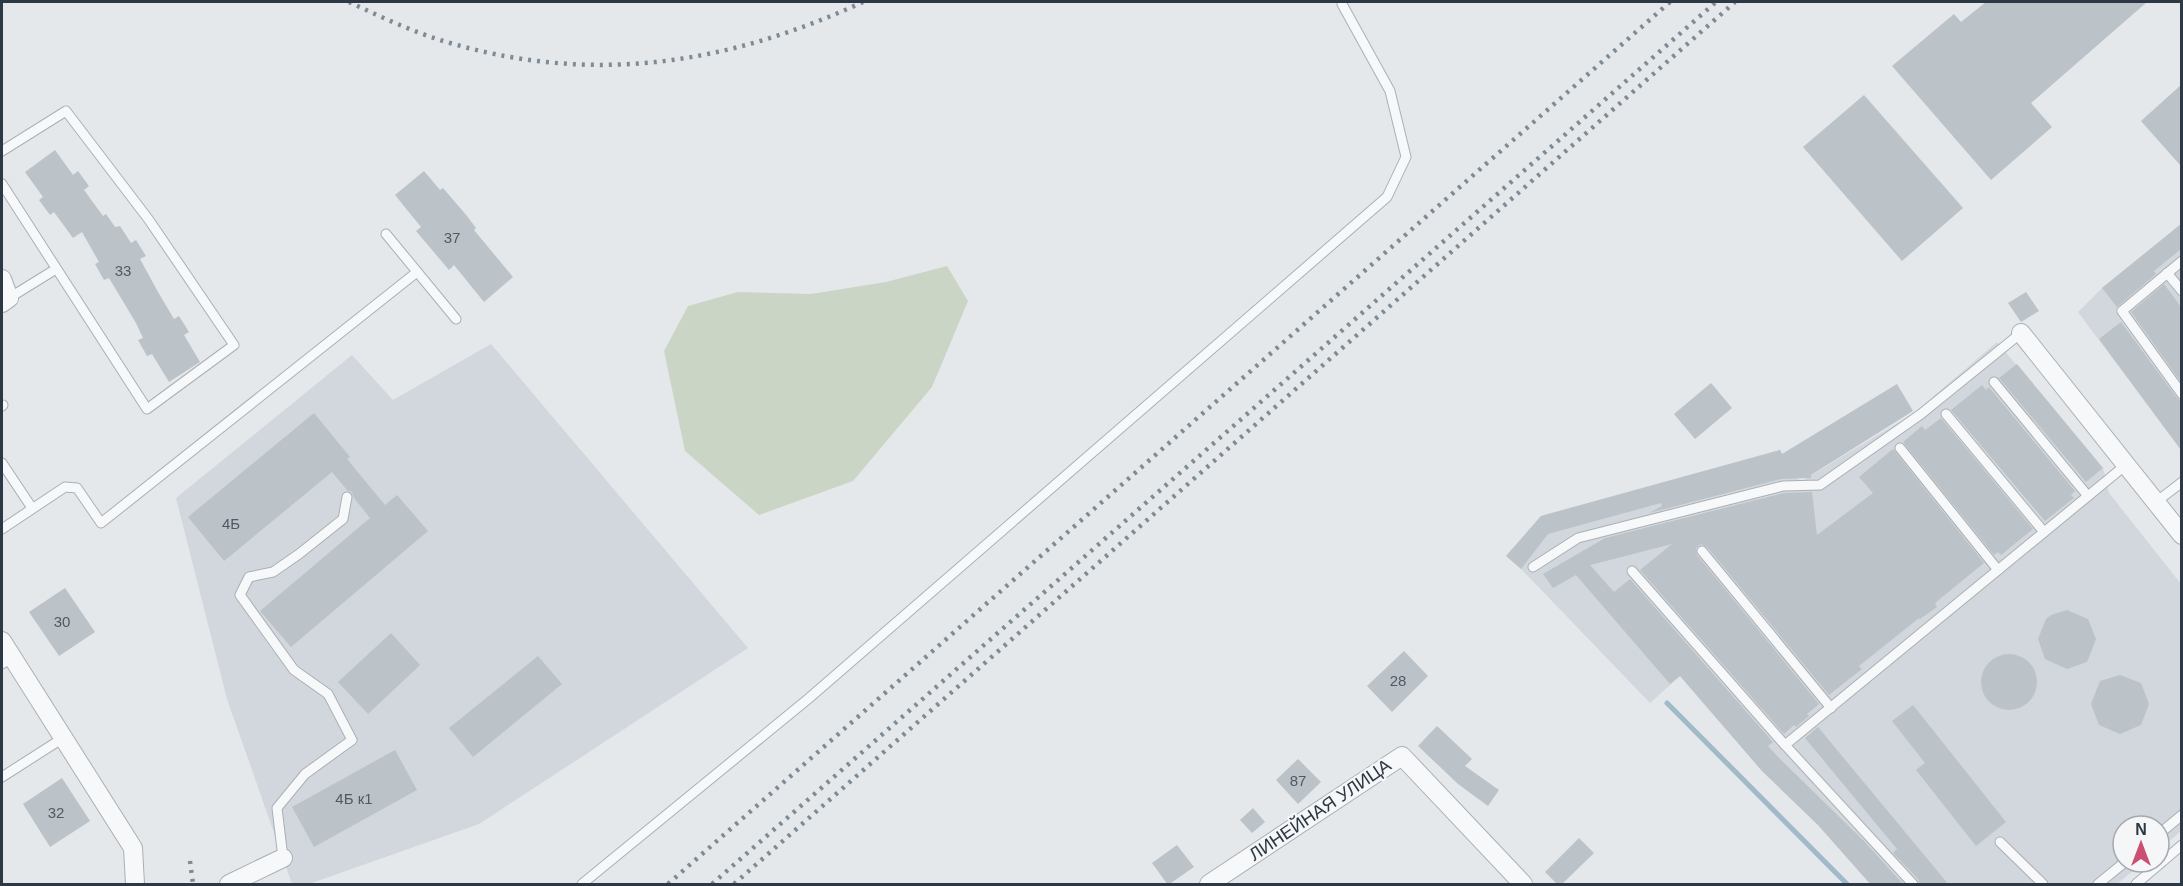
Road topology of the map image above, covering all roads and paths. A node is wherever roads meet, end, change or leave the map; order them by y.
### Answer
1 (1342, 4) dead end
2 (2, 151) edge
3 (2, 184) edge
4 (386, 234) dead end
5 (2181, 261) edge
6 (56, 269) junction
7 (417, 272) junction
8 (2167, 273) junction
9 (2, 279) edge
10 (2181, 291) edge
11 (5, 300) edge
12 (456, 319) dead end
13 (2020, 333) joint
14 (1994, 382) dead end
15 (2181, 394) edge
16 (1946, 414) dead end
17 (1900, 448) dead end
18 (2, 463) edge
19 (2127, 464) junction
20 (2181, 482) edge
21 (347, 496) dead end
22 (2088, 496) junction
23 (2156, 502) junction
24 (32, 508) junction
25 (2, 529) edge
26 (2044, 532) junction
27 (2181, 535) edge
28 (1702, 551) dead end
29 (1533, 567) dead end
30 (1998, 570) junction
31 (1632, 571) dead end
32 (2, 641) edge
33 (7, 661) edge
34 (1831, 708) junction
35 (63, 738) junction
36 (1785, 746) junction
37 (2, 777) edge
38 (2000, 842) dead end
39 (2181, 845) edge
40 (283, 858) joint
41 (2111, 874) edge
42 (135, 885) edge
43 (229, 885) edge
44 (582, 885) edge
45 (1209, 885) edge
46 (1523, 885) edge
47 (1913, 885) edge
48 (2043, 885) edge
49 (2098, 885) edge
50 (2136, 885) edge

1 - 44 lane
2 - 6 lane
3 - 6 lane
4 - 7 lane
5 - 8 lane
6 - 11 lane
7 - 12 lane
7 - 24 lane
8 - 10 lane
8 - 15 lane
9 - 11 street
13 - 19 street
13 - 29 lane
14 - 22 lane
16 - 26 lane
17 - 30 lane
18 - 24 lane
19 - 22 lane
19 - 23 street
20 - 23 lane
21 - 40 lane
22 - 26 lane
23 - 27 street
24 - 25 lane
26 - 30 lane
28 - 34 lane
30 - 34 lane
31 - 36 lane
32 - 33 street
33 - 35 street
34 - 36 lane
35 - 37 lane
35 - 42 street
36 - 47 lane
38 - 48 lane
39 - 50 lane
40 - 43 street
41 - 49 lane
45 - 46 street, ЛИНЕЙНАЯ УЛИЦА

